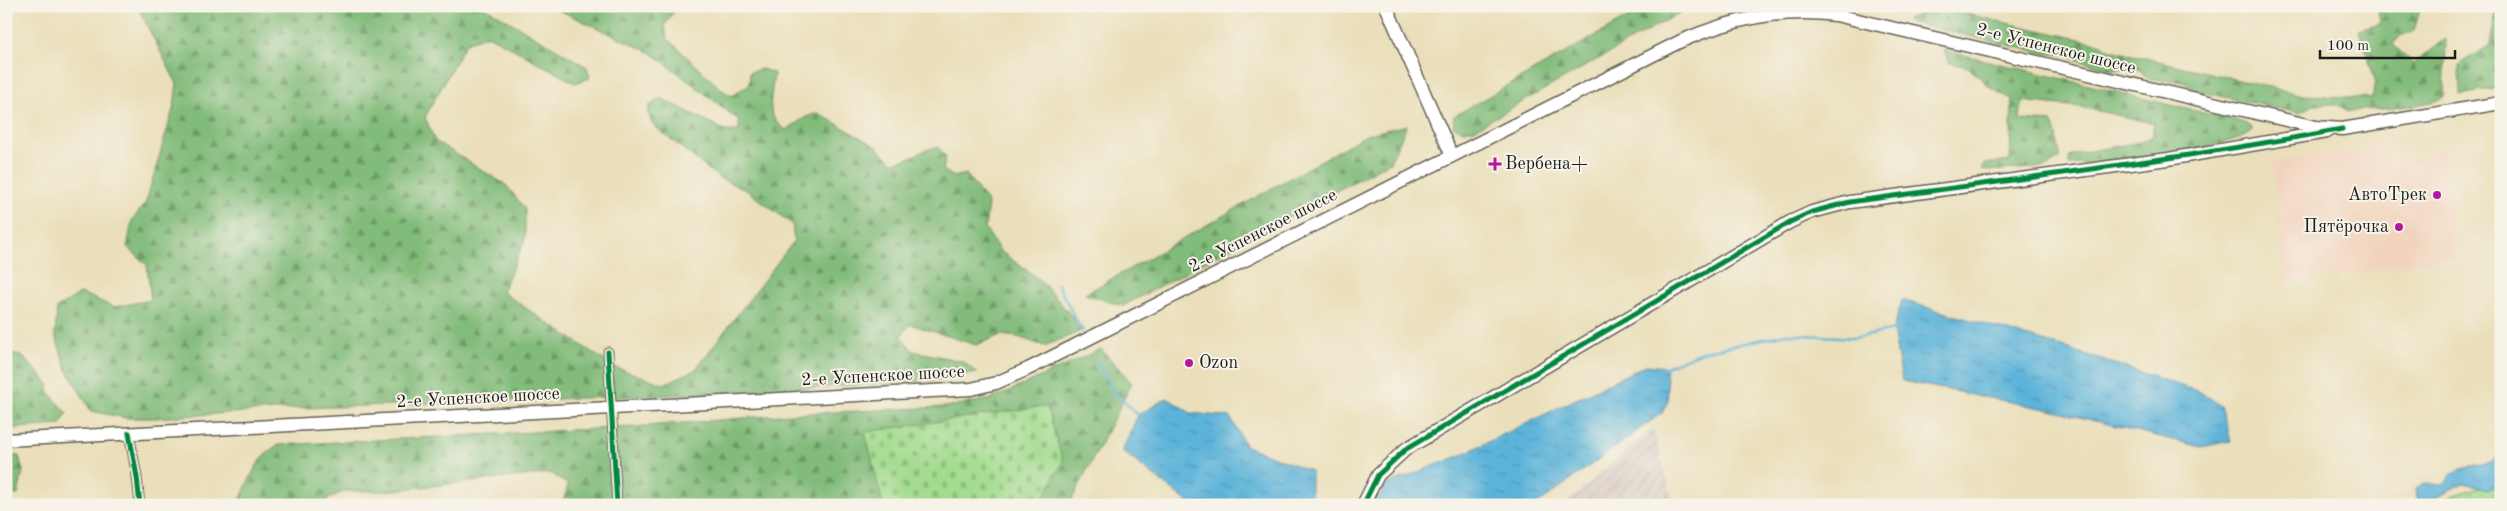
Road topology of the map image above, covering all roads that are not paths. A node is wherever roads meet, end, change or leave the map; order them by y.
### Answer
1 (1386, 6) edge
2 (2501, 103) edge
3 (2267, 117) junction
4 (2342, 129) junction
5 (2275, 142) junction
6 (1452, 156) junction
7 (608, 352) dead end
8 (612, 408) junction
9 (129, 433) junction
10 (6, 440) edge
11 (1364, 500) edge
12 (140, 505) edge
13 (618, 505) edge

1 - 6 main road
2 - 4 main road, 2-е Успенское шоссе
3 - 4 main road, 2-е Успенское шоссе
3 - 5 main road
3 - 6 main road, 2-е Успенское шоссе
4 - 5 main road
5 - 11 main road
6 - 8 main road, 2-е Успенское шоссе
7 - 8 street
8 - 9 main road, 2-е Успенское шоссе
8 - 13 street
9 - 10 main road, 2-е Успенское шоссе
9 - 12 street

